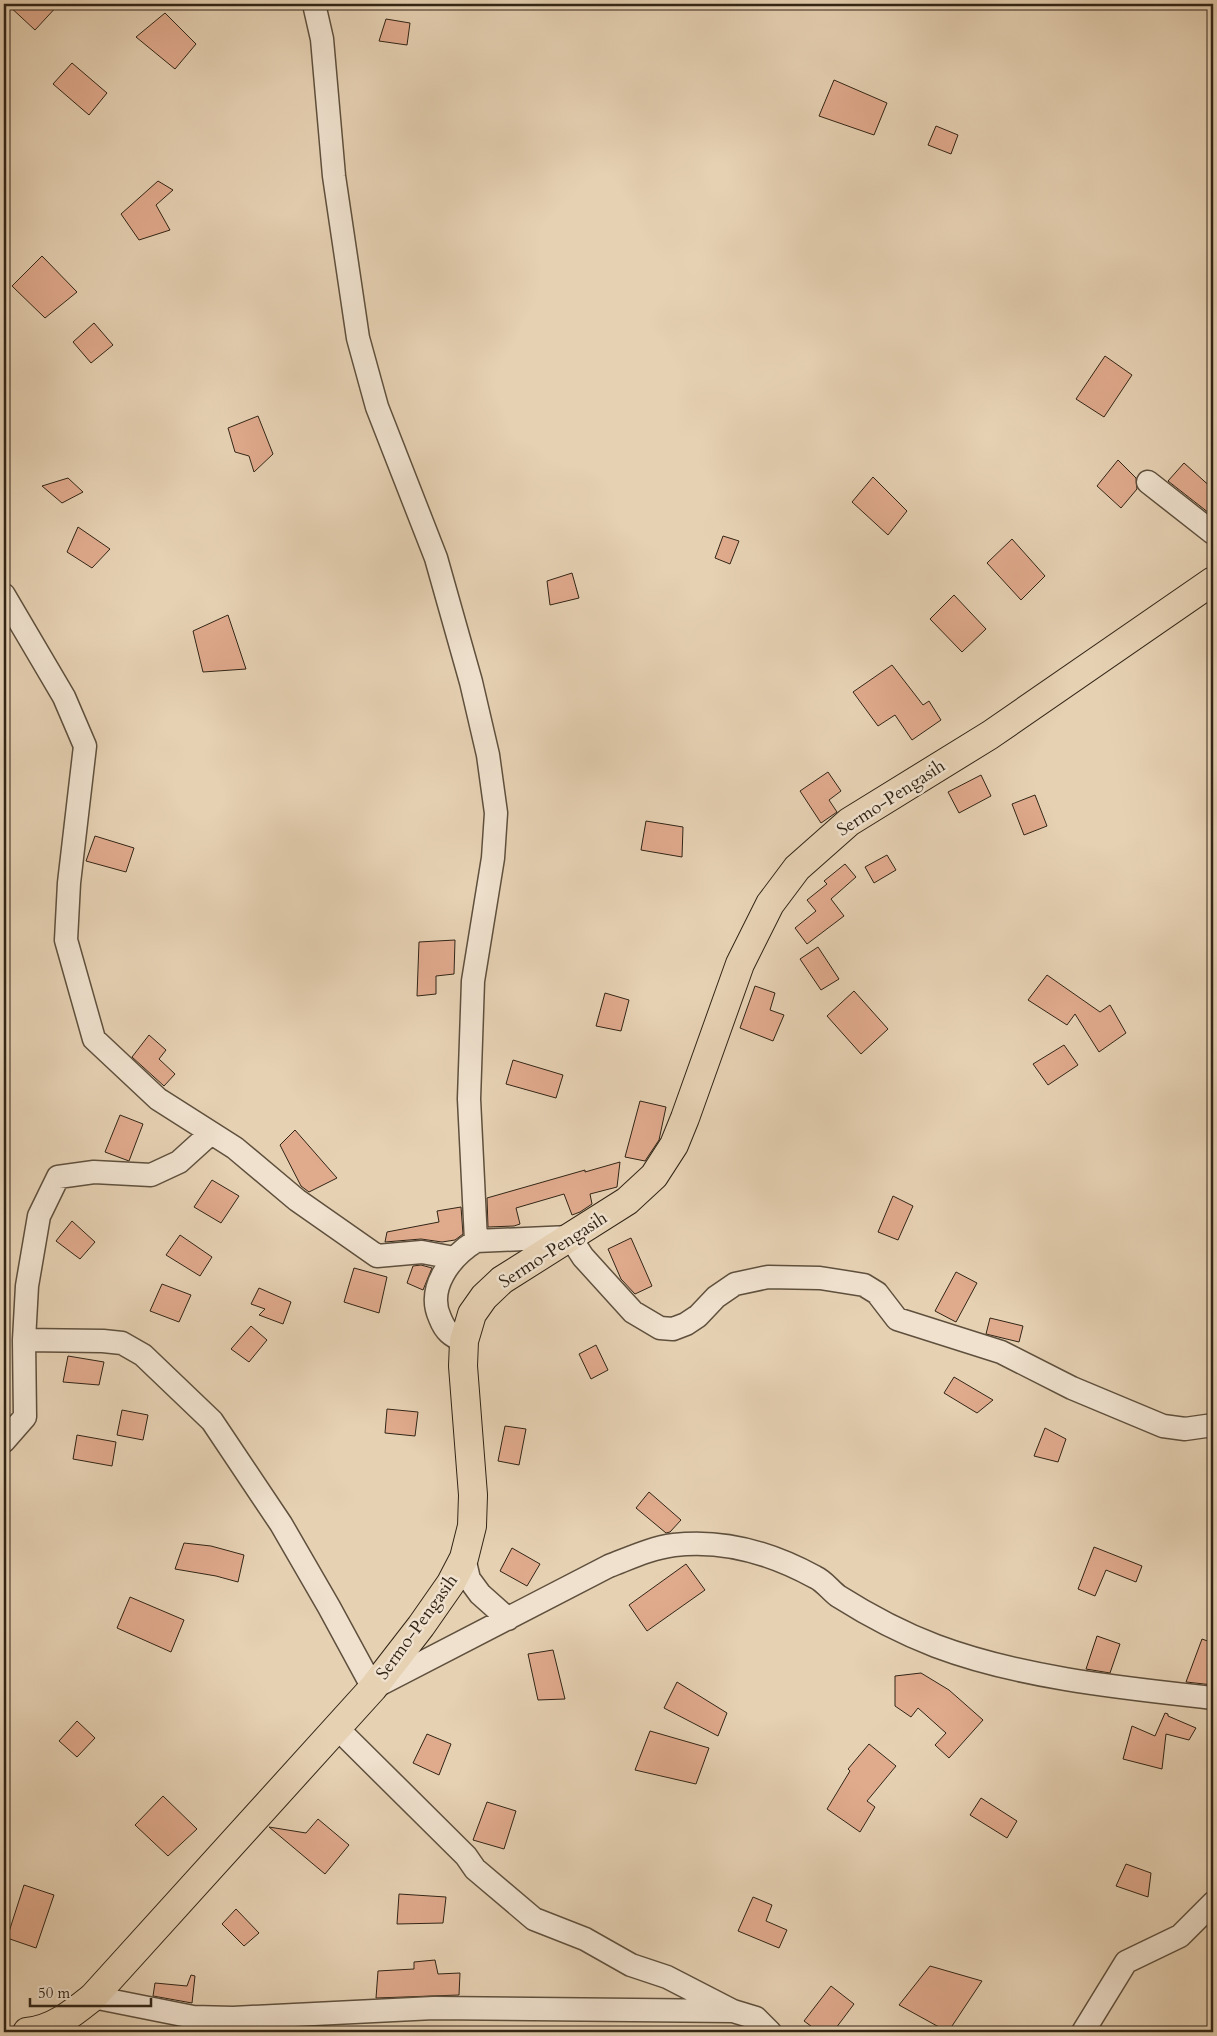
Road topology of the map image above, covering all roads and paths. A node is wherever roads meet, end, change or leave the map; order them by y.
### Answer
1 (314, 4) edge
2 (1148, 482) dead end
3 (1213, 533) edge
4 (1213, 581) edge
5 (4, 595) edge
6 (211, 1133) junction
7 (570, 1237) junction
8 (476, 1240) junction
9 (454, 1258) junction
10 (24, 1340) junction
11 (464, 1341) junction
12 (1213, 1425) edge
13 (4, 1441) edge
14 (464, 1558) junction
15 (508, 1619) junction
16 (373, 1688) junction
17 (1213, 1698) edge
18 (336, 1727) junction
19 (1213, 1903) edge
20 (94, 1997) junction
21 (733, 2011) junction
22 (27, 2032) edge
23 (770, 2032) edge
24 (1083, 2032) edge

1 - 8 street
2 - 3 street
4 - 7 main road, Sermo-Pengasih
5 - 6 street
6 - 9 street
6 - 10 street
7 - 8 street
7 - 11 main road, Sermo-Pengasih
7 - 12 street
8 - 9 street
9 - 11 street
10 - 13 street
10 - 16 street
11 - 14 main road, Sermo-Pengasih
14 - 15 street
14 - 16 main road, Sermo-Pengasih
15 - 16 street
15 - 17 street
16 - 18 main road, Sermo-Pengasih
18 - 20 main road, Sermo-Pengasih
18 - 21 street
19 - 24 street
20 - 21 street
20 - 22 main road, Sermo-Pengasih
21 - 23 street

